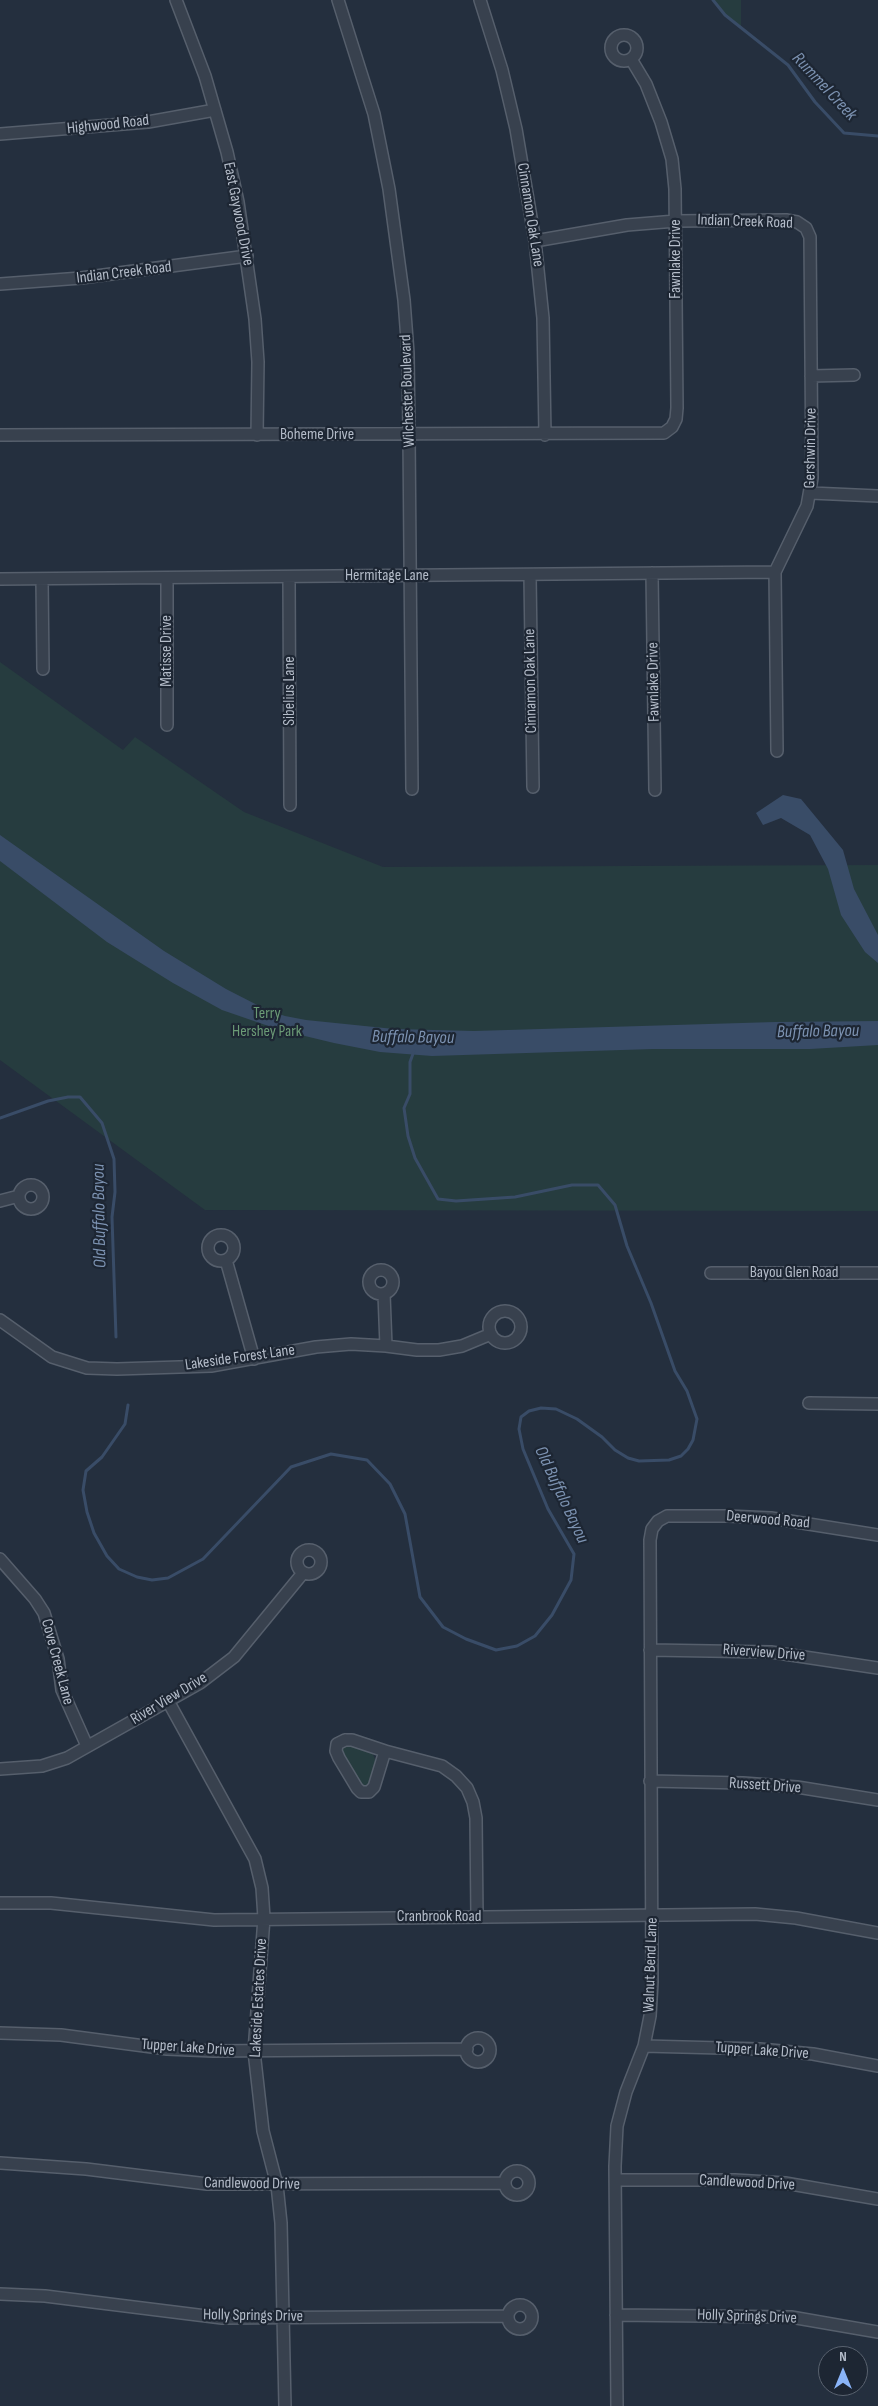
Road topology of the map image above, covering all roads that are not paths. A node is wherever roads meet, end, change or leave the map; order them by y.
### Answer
1 (176, 0) edge
2 (338, 0) edge
3 (480, 0) edge
4 (632, 59) dead end
5 (214, 110) junction
6 (0, 134) edge
7 (676, 220) junction
8 (806, 228) joint
9 (535, 241) junction
10 (248, 256) junction
11 (0, 284) edge
12 (854, 375) dead end
13 (811, 376) junction
14 (0, 435) edge
15 (257, 435) junction
16 (409, 435) junction
17 (545, 435) junction
18 (634, 435) joint
19 (811, 493) junction
20 (878, 496) edge
21 (775, 572) junction
22 (652, 573) junction
23 (530, 575) junction
24 (289, 576) junction
25 (410, 576) junction
26 (167, 578) junction
27 (0, 579) edge
28 (42, 579) junction
29 (43, 669) dead end
30 (167, 725) dead end
31 (776, 751) dead end
32 (533, 787) dead end
33 (412, 789) dead end
34 (655, 790) dead end
35 (290, 805) dead end
36 (19, 1196) dead end
37 (0, 1201) edge
38 (226, 1260) dead end
39 (711, 1273) dead end
40 (878, 1273) edge
41 (384, 1294) dead end
42 (1, 1324) edge
43 (491, 1334) dead end
44 (386, 1346) junction
45 (254, 1359) junction
46 (809, 1403) dead end
47 (878, 1404) edge
48 (658, 1521) joint
49 (878, 1535) edge
50 (0, 1559) edge
51 (303, 1573) dead end
52 (650, 1650) junction
53 (878, 1668) edge
54 (168, 1701) junction
55 (87, 1746) junction
56 (385, 1751) junction
57 (0, 1769) edge
58 (650, 1781) junction
59 (878, 1800) edge
60 (0, 1903) edge
61 (652, 1914) junction
62 (477, 1917) junction
63 (264, 1918) junction
64 (878, 1933) edge
65 (0, 2033) edge
66 (644, 2046) junction
67 (467, 2050) dead end
68 (254, 2051) junction
69 (878, 2066) edge
70 (0, 2164) edge
71 (616, 2180) junction
72 (504, 2183) dead end
73 (277, 2185) junction
74 (878, 2199) edge
75 (0, 2294) edge
76 (616, 2315) junction
77 (508, 2316) dead end
78 (284, 2318) junction
79 (878, 2332) edge
80 (285, 2406) edge
81 (617, 2406) edge

1 - 5 street, East Gaywood Drive
2 - 16 street, Wilchester Boulevard
3 - 9 street, Cinnamon Oak Lane
4 - 7 street, Fawnlake Drive
5 - 6 street, Highwood Road
5 - 10 street, East Gaywood Drive
7 - 8 street, Indian Creek Road
7 - 9 street, Indian Creek Road
7 - 18 street, Fawnlake Drive
8 - 13 street, Gershwin Drive
9 - 17 street, Cinnamon Oak Lane
10 - 11 street, Indian Creek Road
10 - 15 street, East Gaywood Drive
12 - 13 street
13 - 19 street, Gershwin Drive
14 - 15 street, Boheme Drive
15 - 16 street, Boheme Drive
16 - 17 street, Boheme Drive
16 - 25 street, Wilchester Boulevard
17 - 18 street, Boheme Drive
19 - 20 street
19 - 21 street, Gershwin Drive
21 - 22 street, Hermitage Lane
21 - 31 street, Gershwin Drive
22 - 23 street, Hermitage Lane
22 - 34 street, Fawnlake Drive
23 - 25 street, Hermitage Lane
23 - 32 street, Cinnamon Oak Lane
24 - 25 street, Hermitage Lane
24 - 26 street, Hermitage Lane
24 - 35 street, Sibelius Lane
25 - 33 street, Wilchester Boulevard
26 - 28 street, Hermitage Lane
26 - 30 street, Matisse Drive
27 - 28 street, Hermitage Lane
28 - 29 street
36 - 37 street
38 - 45 street
39 - 40 street, Bayou Glen Road
41 - 44 street
42 - 45 street, Lakeside Forest Lane
43 - 44 street, Lakeside Forest Lane
44 - 45 street, Lakeside Forest Lane
46 - 47 street
48 - 49 street, Deerwood Road
48 - 52 street, Walnut Bend Lane
50 - 55 street, Cove Creek Lane
51 - 54 street, River View Drive
52 - 53 street, Riverview Drive
52 - 58 street, Walnut Bend Lane
54 - 55 street, River View Drive
54 - 63 street, Lakeside Estates Drive
55 - 57 street, River View Drive
56 - 56 street
56 - 62 street
58 - 59 street, Russett Drive
58 - 61 street, Walnut Bend Lane
60 - 63 street, Cranbrook Road
61 - 62 street, Cranbrook Road
61 - 64 street, Cranbrook Road
61 - 66 street, Walnut Bend Lane
62 - 63 street, Cranbrook Road
63 - 68 street, Lakeside Estates Drive
65 - 68 street, Tupper Lake Drive
66 - 69 street, Tupper Lake Drive
66 - 71 street, Walnut Bend Lane
67 - 68 street, Tupper Lake Drive
68 - 73 street, Lakeside Estates Drive
70 - 73 street, Candlewood Drive
71 - 74 street, Candlewood Drive
71 - 76 street, Walnut Bend Lane
72 - 73 street, Candlewood Drive
73 - 78 street, Lakeside Estates Drive
75 - 78 street, Holly Springs Drive
76 - 79 street, Holly Springs Drive
76 - 81 street, Walnut Bend Lane
77 - 78 street, Holly Springs Drive
78 - 80 street, Lakeside Estates Drive

